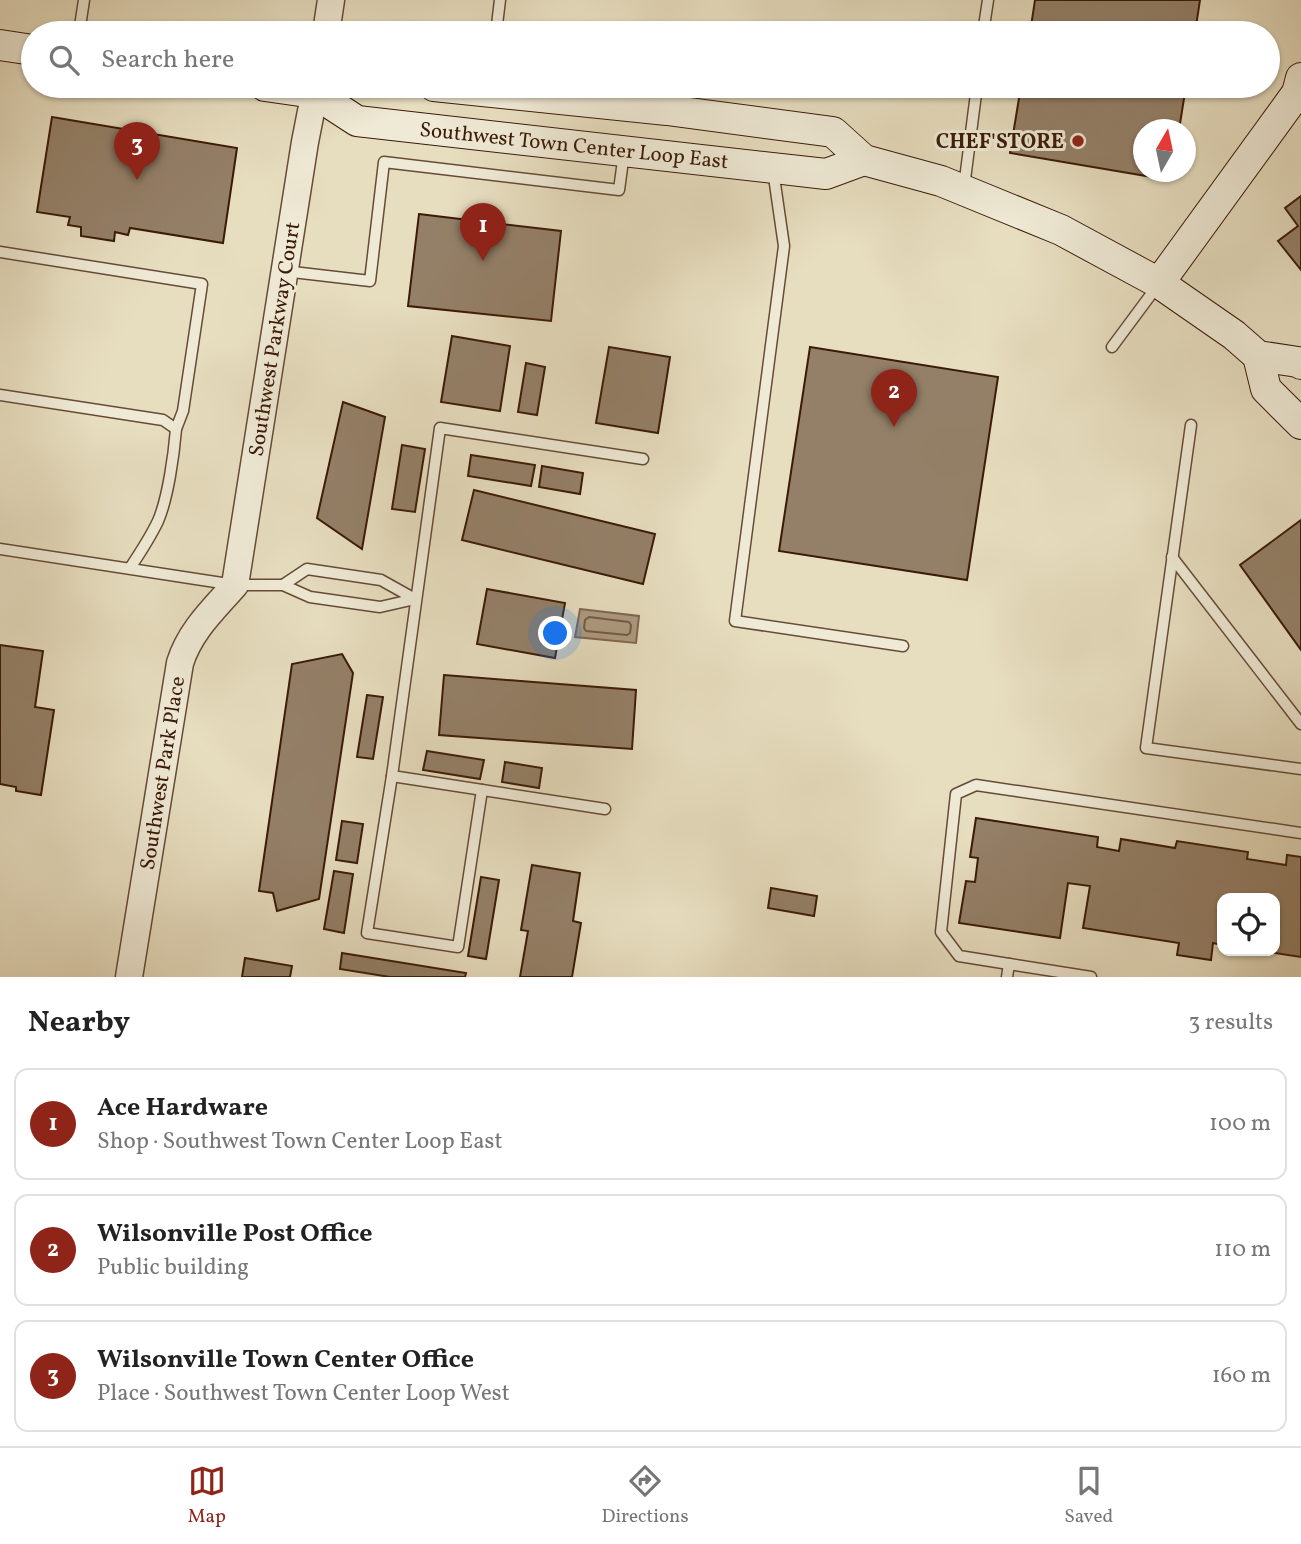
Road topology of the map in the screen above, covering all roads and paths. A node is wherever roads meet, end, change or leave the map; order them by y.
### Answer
1 (84, 0) edge
2 (331, 0) edge
3 (500, 0) edge
4 (988, 0) edge
5 (81, 21) edge
6 (328, 21) edge
7 (497, 21) edge
8 (985, 21) edge
9 (0, 45) edge
10 (21, 48) edge
11 (1300, 88) edge
12 (321, 98) edge
13 (333, 98) edge
14 (565, 98) edge
15 (975, 98) edge
16 (625, 150) junction
17 (864, 160) junction
18 (772, 167) junction
19 (963, 190) junction
20 (0, 252) edge
21 (284, 271) junction
22 (1159, 283) junction
23 (1112, 347) dead end
24 (1258, 356) junction
25 (1301, 365) edge
26 (0, 395) edge
27 (1301, 424) edge
28 (1191, 425) dead end
29 (176, 429) junction
30 (643, 459) dead end
31 (0, 549) edge
32 (1172, 557) junction
33 (130, 568) junction
34 (282, 584) junction
35 (235, 586) junction
36 (415, 599) junction
37 (903, 646) dead end
38 (1301, 724) edge
39 (1301, 769) edge
40 (392, 776) junction
41 (482, 790) junction
42 (605, 808) dead end
43 (1301, 832) edge
44 (1009, 964) junction
45 (129, 977) edge
46 (1007, 977) edge
47 (1091, 977) edge

1 - 5 lane
2 - 6 street
3 - 7 lane
4 - 8 lane
9 - 10 main road
11 - 22 main road
12 - 21 street, Southwest Parkway Court
13 - 16 main road, Southwest Town Center Loop East
14 - 17 main road, Southwest Town Center Loop East
15 - 19 lane
16 - 18 main road, Southwest Town Center Loop East
16 - 21 lane
17 - 18 main road, Southwest Town Center Loop East
17 - 19 main road, Southwest Town Center Loop East
18 - 37 lane
19 - 22 main road, Southwest Town Center Loop East
20 - 29 lane
21 - 35 street, Southwest Parkway Court
22 - 23 lane
22 - 24 main road, Southwest Town Center Loop East
24 - 25 main road
24 - 27 main road
26 - 29 lane
28 - 32 lane
29 - 33 lane
30 - 36 lane
31 - 33 lane
32 - 38 lane
32 - 39 lane
33 - 35 lane
34 - 35 lane
34 - 36 lane
34 - 36 lane
35 - 45 street, Southwest Park Place
36 - 40 lane
40 - 41 lane
40 - 41 lane
41 - 42 lane
43 - 44 lane
44 - 46 lane
44 - 47 lane

